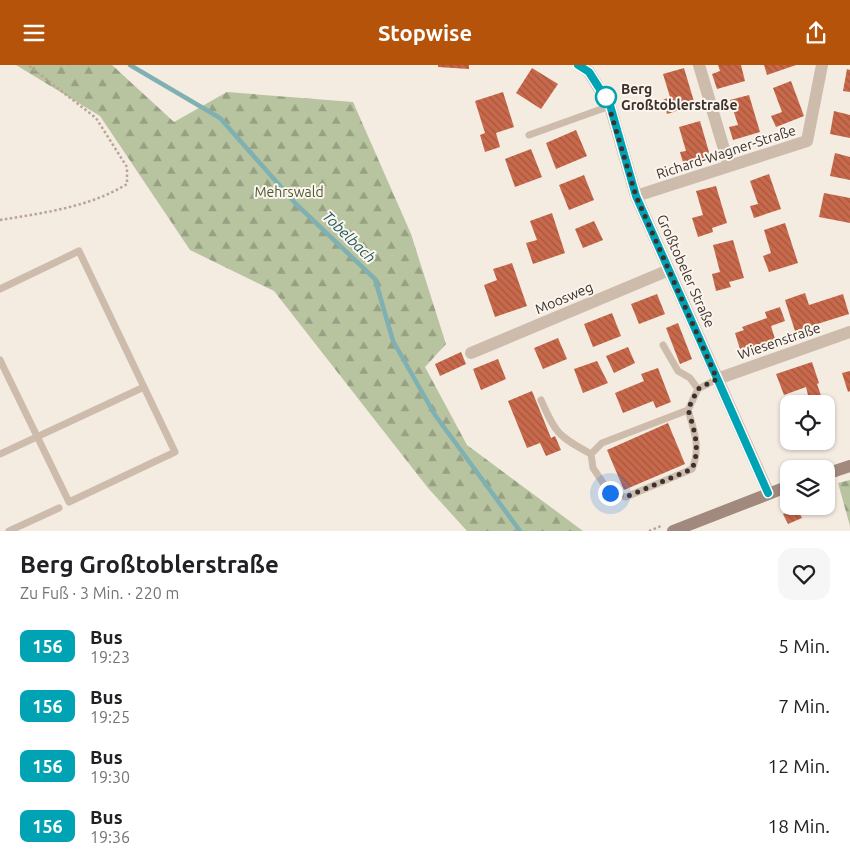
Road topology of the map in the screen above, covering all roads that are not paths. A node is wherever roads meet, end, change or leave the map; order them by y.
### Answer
1 (578, 65) edge
2 (699, 65) edge
3 (822, 65) edge
4 (610, 105) junction
5 (529, 135) dead end
6 (729, 166) junction
7 (636, 196) junction
8 (669, 270) junction
9 (0, 289) edge
10 (850, 332) edge
11 (663, 345) dead end
12 (471, 353) dead end
13 (0, 360) edge
14 (717, 379) junction
15 (144, 387) junction
16 (698, 389) junction
17 (541, 400) dead end
18 (688, 409) junction
19 (37, 437) junction
20 (0, 454) edge
21 (591, 454) junction
22 (850, 466) edge
23 (835, 471) edge
24 (780, 489) edge
25 (768, 493) junction
26 (59, 508) dead end
27 (9, 531) edge
28 (673, 531) edge

1 - 4 street, Großtobeler Straße
2 - 6 street
3 - 6 street, Richard-Wagner-Straße
4 - 5 lane
4 - 7 street, Großtobeler Straße
6 - 7 street, Richard-Wagner-Straße
7 - 8 street, Großtobeler Straße
8 - 12 street, Moosweg
8 - 14 street, Großtobeler Straße
9 - 15 lane
10 - 14 street, Wiesenstraße
11 - 16 lane
13 - 19 lane
14 - 16 lane
14 - 25 street, Großtobeler Straße
15 - 19 lane
15 - 19 lane
16 - 18 lane
17 - 21 lane
18 - 21 lane
18 - 21 lane
19 - 20 lane
22 - 23 main road
24 - 25 main road
25 - 28 main road
26 - 27 lane

